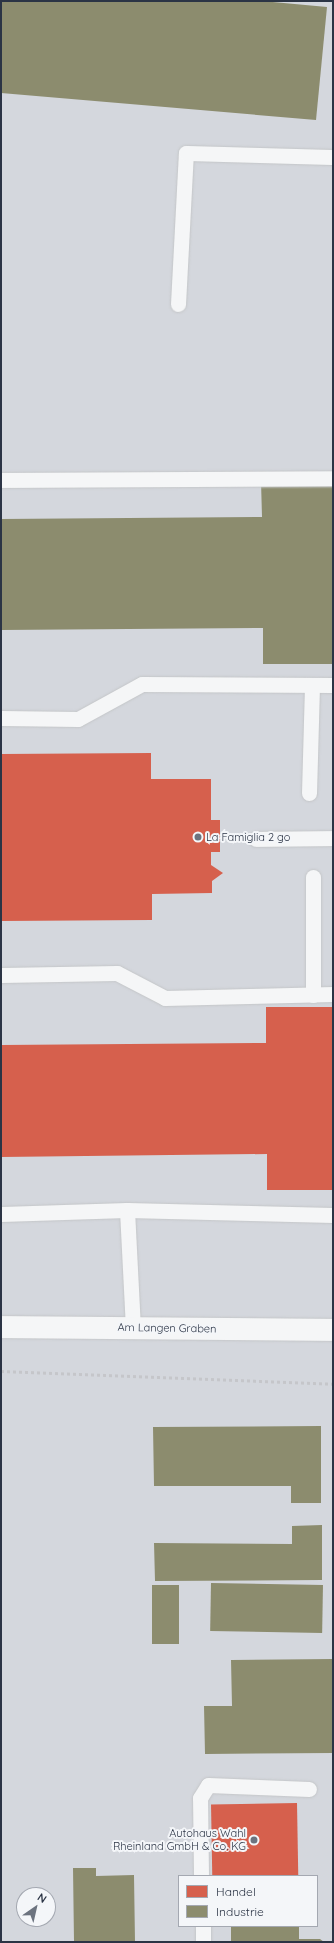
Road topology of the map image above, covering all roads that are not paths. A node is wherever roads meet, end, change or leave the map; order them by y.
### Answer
1 (333, 157) edge
2 (178, 304) dead end
3 (333, 478) edge
4 (1, 480) edge
5 (312, 685) junction
6 (333, 685) edge
7 (1, 718) edge
8 (309, 792) dead end
9 (333, 838) edge
10 (256, 839) dead end
11 (313, 877) dead end
12 (1, 975) edge
13 (333, 994) edge
14 (314, 995) junction
15 (127, 1210) junction
16 (1, 1214) edge
17 (333, 1215) edge
18 (1, 1327) edge
19 (132, 1328) junction
20 (333, 1330) edge
21 (308, 1789) dead end
22 (202, 1875) edge
23 (203, 1927) edge
24 (203, 1942) edge

1 - 2 lane
3 - 4 lane
5 - 6 lane
5 - 7 lane
5 - 8 lane
9 - 10 lane
11 - 14 lane
12 - 14 lane
13 - 14 lane
15 - 16 lane
15 - 17 lane
15 - 19 lane
18 - 19 street, Am Langen Graben
19 - 20 street, Am Langen Graben
21 - 22 lane
23 - 24 lane

